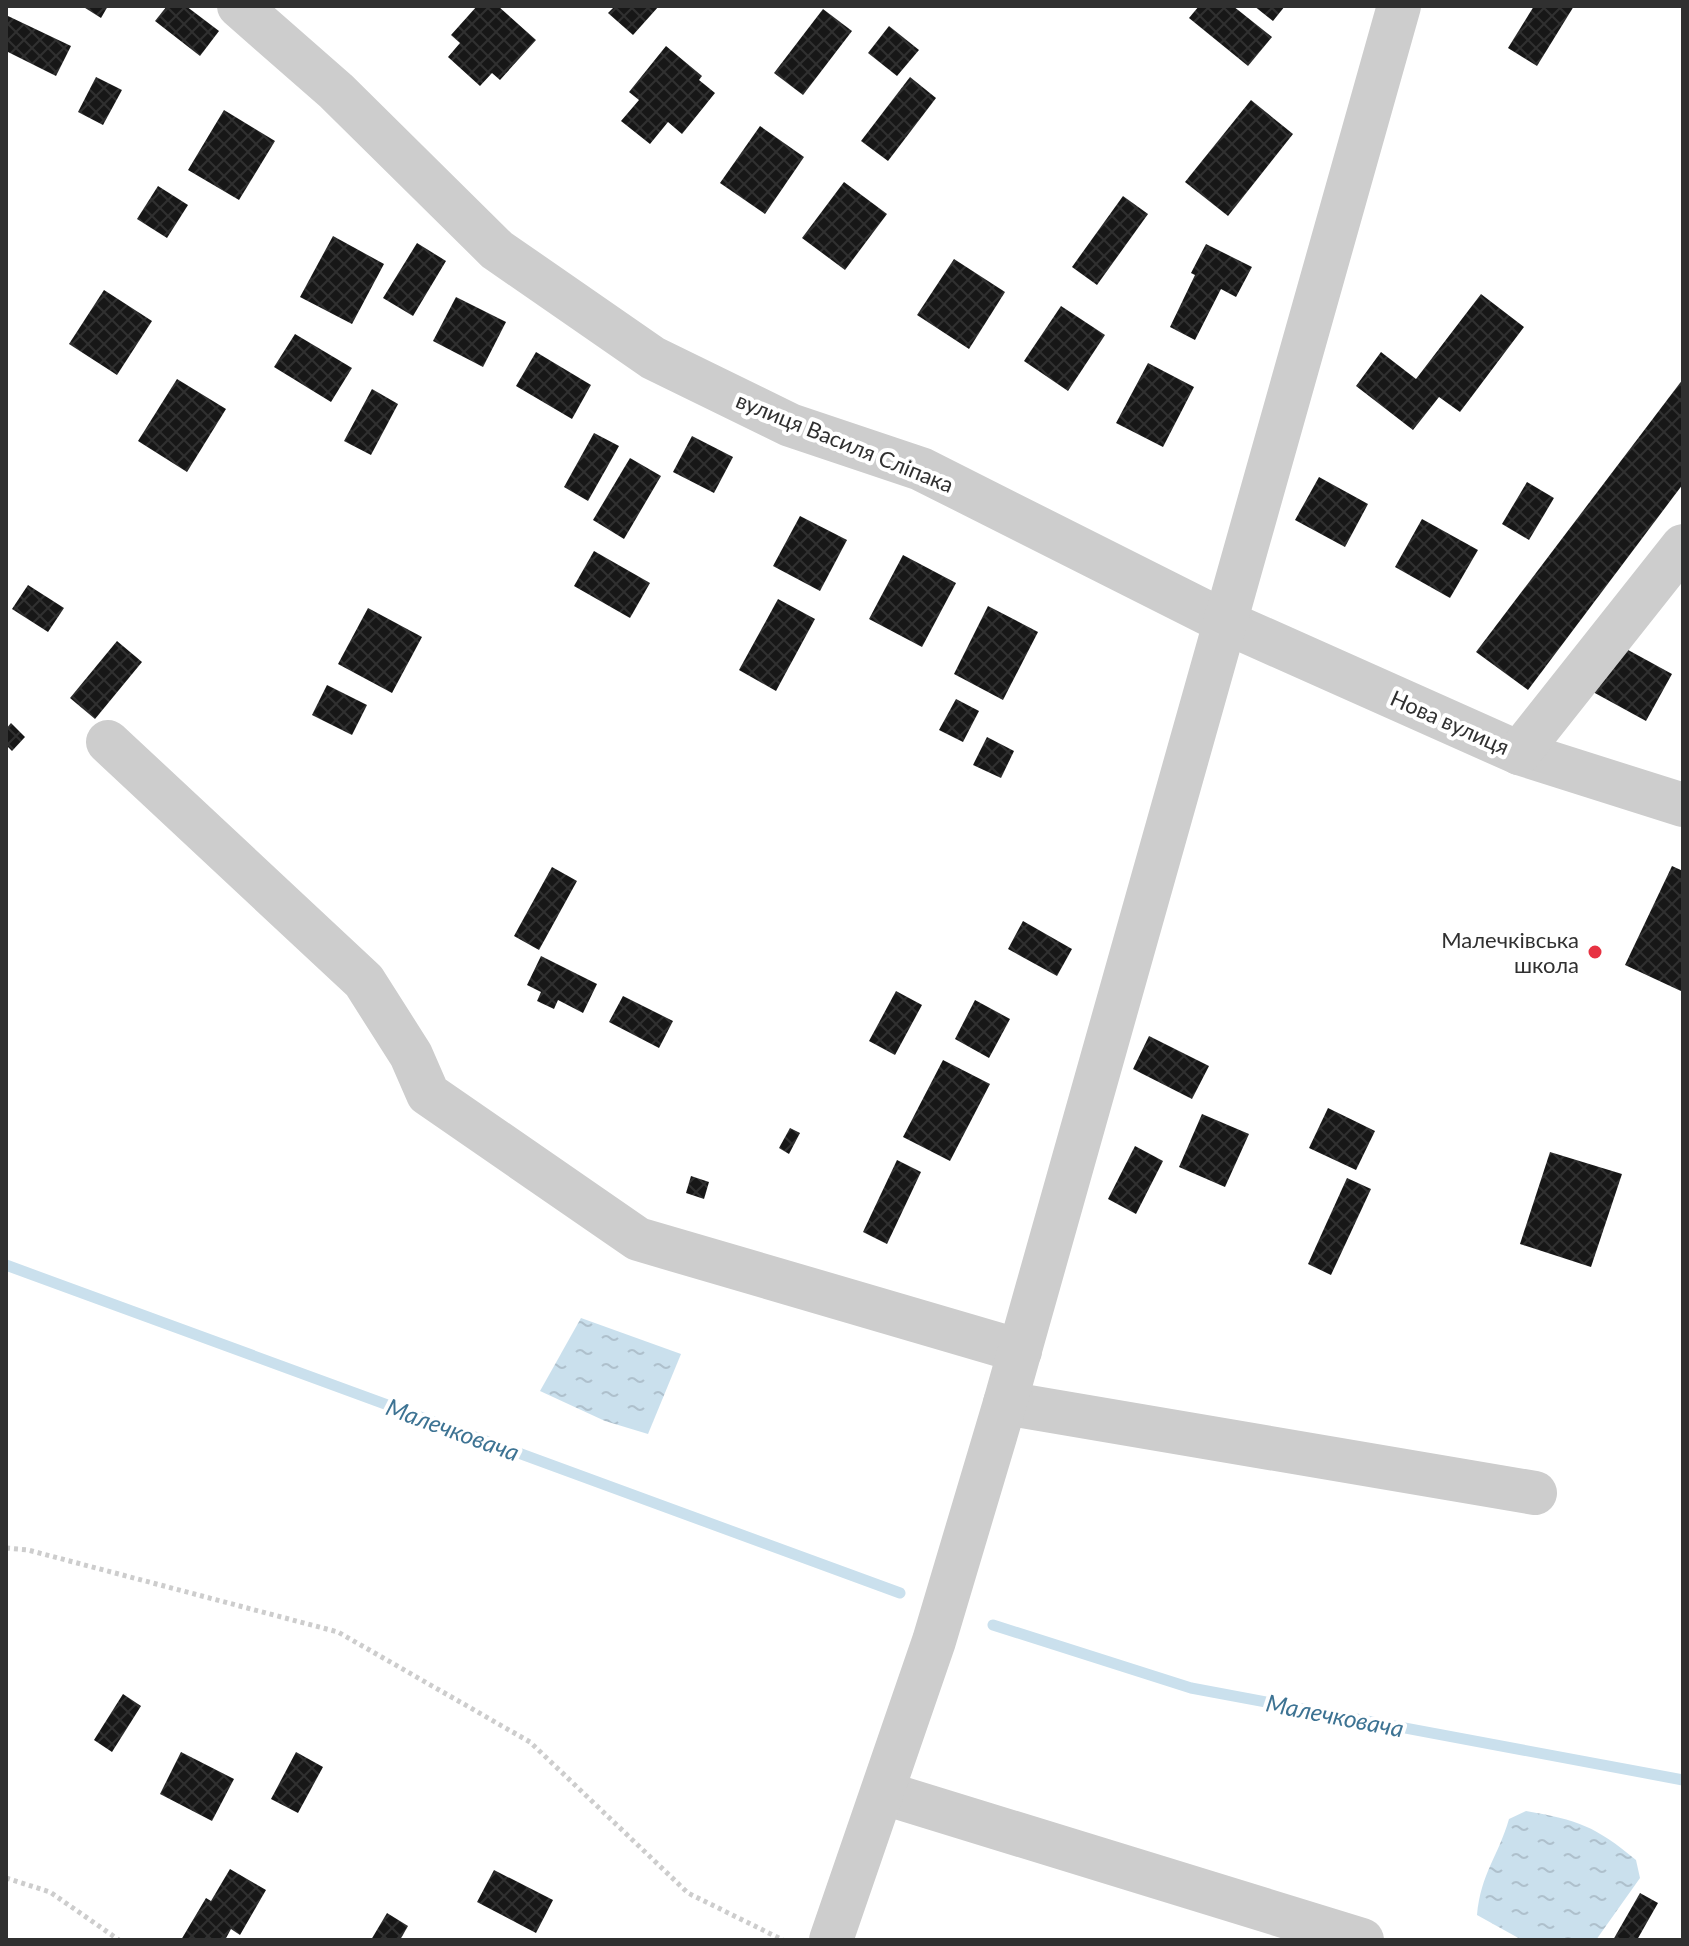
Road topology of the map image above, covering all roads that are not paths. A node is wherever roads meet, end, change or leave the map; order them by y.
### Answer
1 (239, 6) edge
2 (1399, 6) edge
3 (1683, 546) edge
4 (1223, 621) junction
5 (108, 742) dead end
6 (1519, 753) junction
7 (1683, 805) edge
8 (1020, 1351) junction
9 (1005, 1403) junction
10 (1535, 1493) dead end
11 (884, 1793) junction
12 (831, 1940) edge
13 (1362, 1940) edge

1 - 4 street, вулиця Василя Сліпака
2 - 4 street
3 - 6 street
4 - 6 street, Нова вулиця
4 - 8 street
5 - 8 street
6 - 7 street, Нова вулиця
8 - 9 street
9 - 10 street
9 - 11 street
11 - 12 street
11 - 13 street

